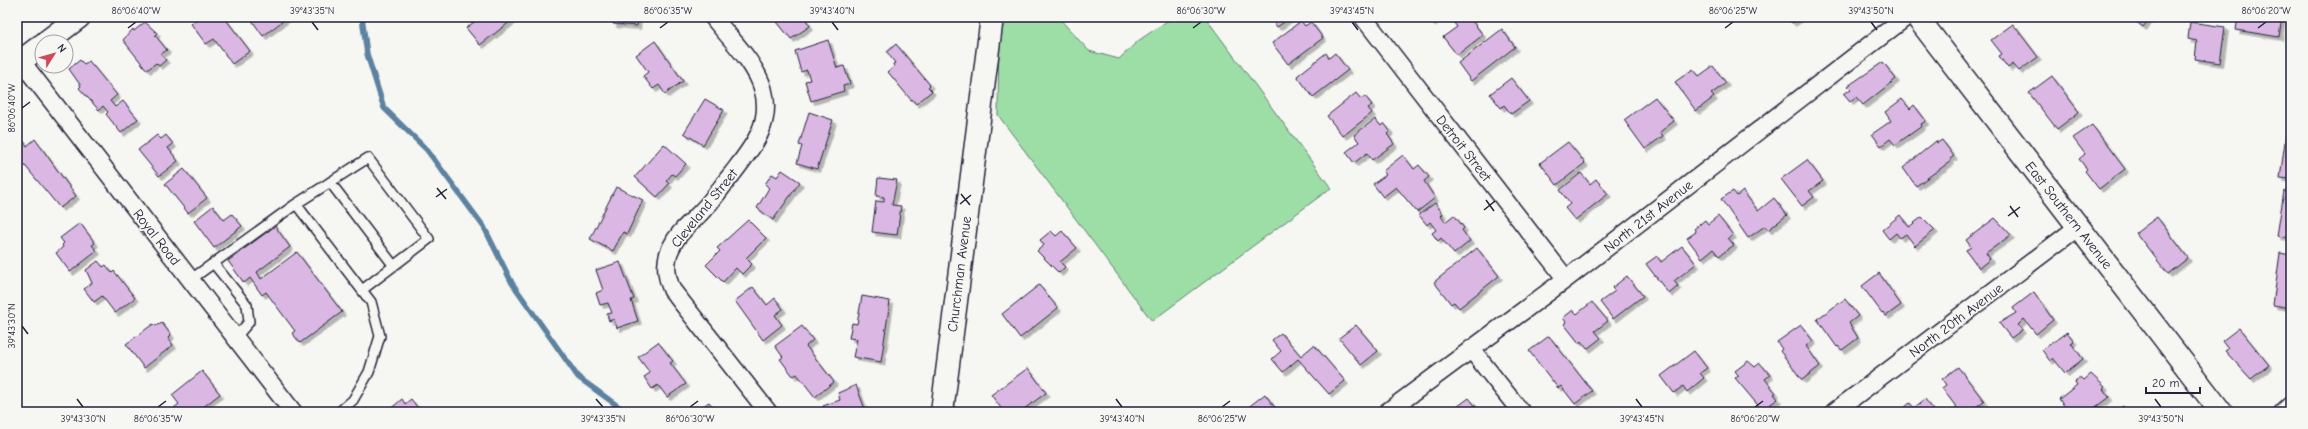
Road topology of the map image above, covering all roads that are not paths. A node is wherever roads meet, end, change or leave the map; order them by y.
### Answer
1 (79, 17) edge
2 (713, 17) edge
3 (992, 17) edge
4 (1363, 17) edge
5 (1906, 17) edge
6 (1917, 17) edge
7 (57, 34) edge
8 (34, 51) edge
9 (19, 63) edge
10 (330, 182) junction
11 (296, 204) junction
12 (2078, 227) junction
13 (214, 264) junction
14 (394, 266) junction
15 (1566, 279) junction
16 (190, 280) junction
17 (362, 290) junction
18 (235, 338) junction
19 (1471, 349) junction
20 (2291, 405) edge
21 (293, 412) edge
22 (339, 412) edge
23 (768, 412) edge
24 (942, 412) edge
25 (1387, 412) edge
26 (1521, 412) edge
27 (1834, 412) edge
28 (2221, 412) edge
29 (2284, 412) edge

1 - 7 street
2 - 23 street, Cleveland Street
3 - 24 street, Churchman Avenue
4 - 15 street, Detroit Street
5 - 15 street, North 21st Avenue
6 - 12 street, East Southern Avenue
8 - 9 street
9 - 16 street, Royal Road
10 - 11 lane
10 - 14 lane
10 - 14 lane
11 - 13 lane
11 - 17 lane
12 - 27 street, North 20th Avenue
12 - 28 street, East Southern Avenue
13 - 16 lane
13 - 18 lane
14 - 17 lane
15 - 19 street, North 21st Avenue
16 - 18 street, Royal Road
17 - 22 lane
18 - 21 street, Royal Road
19 - 25 street, North 21st Avenue
19 - 26 street
20 - 29 street

